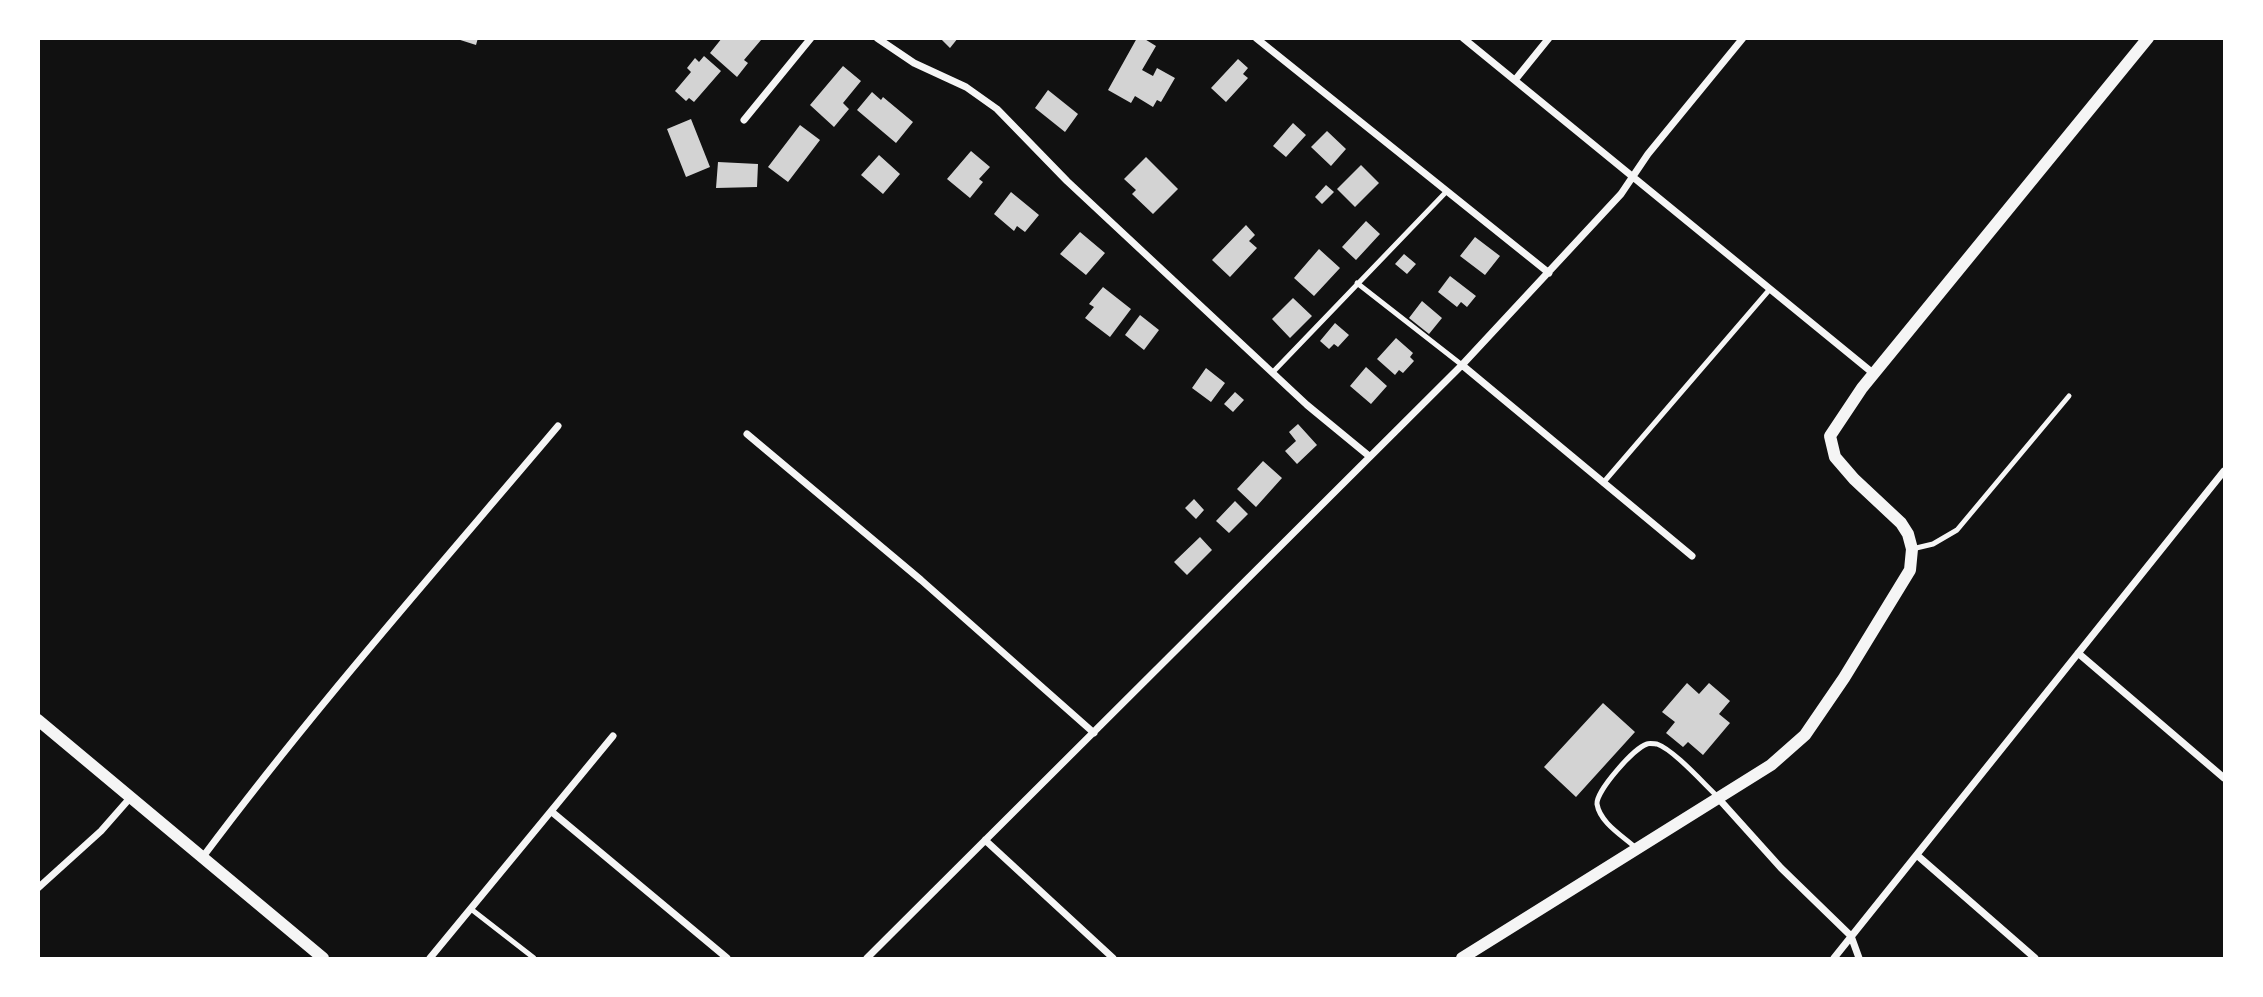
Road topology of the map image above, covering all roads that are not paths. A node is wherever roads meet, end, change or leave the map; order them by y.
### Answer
1 (811, 38) edge
2 (877, 38) edge
3 (1256, 38) edge
4 (1464, 38) edge
5 (1549, 38) edge
6 (1743, 38) edge
7 (2148, 38) edge
8 (1515, 80) junction
9 (744, 120) dead end
10 (1632, 177) junction
11 (1446, 192) junction
12 (1549, 273) junction
13 (1357, 283) junction
14 (1770, 289) junction
15 (1462, 365) junction
16 (1273, 372) junction
17 (1874, 374) junction
18 (2069, 396) dead end
19 (558, 426) dead end
20 (747, 434) dead end
21 (1369, 456) junction
22 (2224, 471) edge
23 (1603, 482) junction
24 (1912, 549) junction
25 (1692, 556) dead end
26 (2078, 653) junction
27 (38, 720) edge
28 (1094, 733) junction
29 (613, 736) dead end
30 (2224, 778) edge
31 (1718, 797) junction
32 (130, 799) junction
33 (552, 811) junction
34 (985, 840) junction
35 (1637, 849) junction
36 (1918, 856) junction
37 (202, 858) junction
38 (38, 888) edge
39 (471, 909) junction
40 (1851, 936) junction
41 (323, 958) edge
42 (430, 958) edge
43 (534, 958) edge
44 (727, 958) edge
45 (867, 958) edge
46 (1113, 958) edge
47 (1462, 958) edge
48 (1834, 958) edge
49 (1859, 958) edge
50 (2035, 958) edge

1 - 9 street
2 - 16 street
3 - 11 street
4 - 8 street
5 - 8 street
6 - 10 street
7 - 17 street
8 - 10 street
10 - 12 street
10 - 14 street
11 - 12 street
11 - 13 lane
12 - 15 street
13 - 15 lane
13 - 16 lane
14 - 17 street
14 - 23 lane
15 - 21 street
15 - 23 street
16 - 21 street
17 - 24 street
18 - 24 lane
19 - 37 street
20 - 28 street
21 - 28 street
22 - 26 street
23 - 25 street
24 - 31 street
26 - 30 street
26 - 36 street
27 - 32 street
28 - 34 street
29 - 33 street
31 - 35 street
31 - 35 lane
31 - 40 street
32 - 37 street
32 - 38 street
33 - 39 street
33 - 44 street
34 - 45 street
34 - 46 street
35 - 47 street
36 - 40 street
36 - 50 street
37 - 41 street
39 - 42 street
39 - 43 lane
40 - 48 street
40 - 49 street

